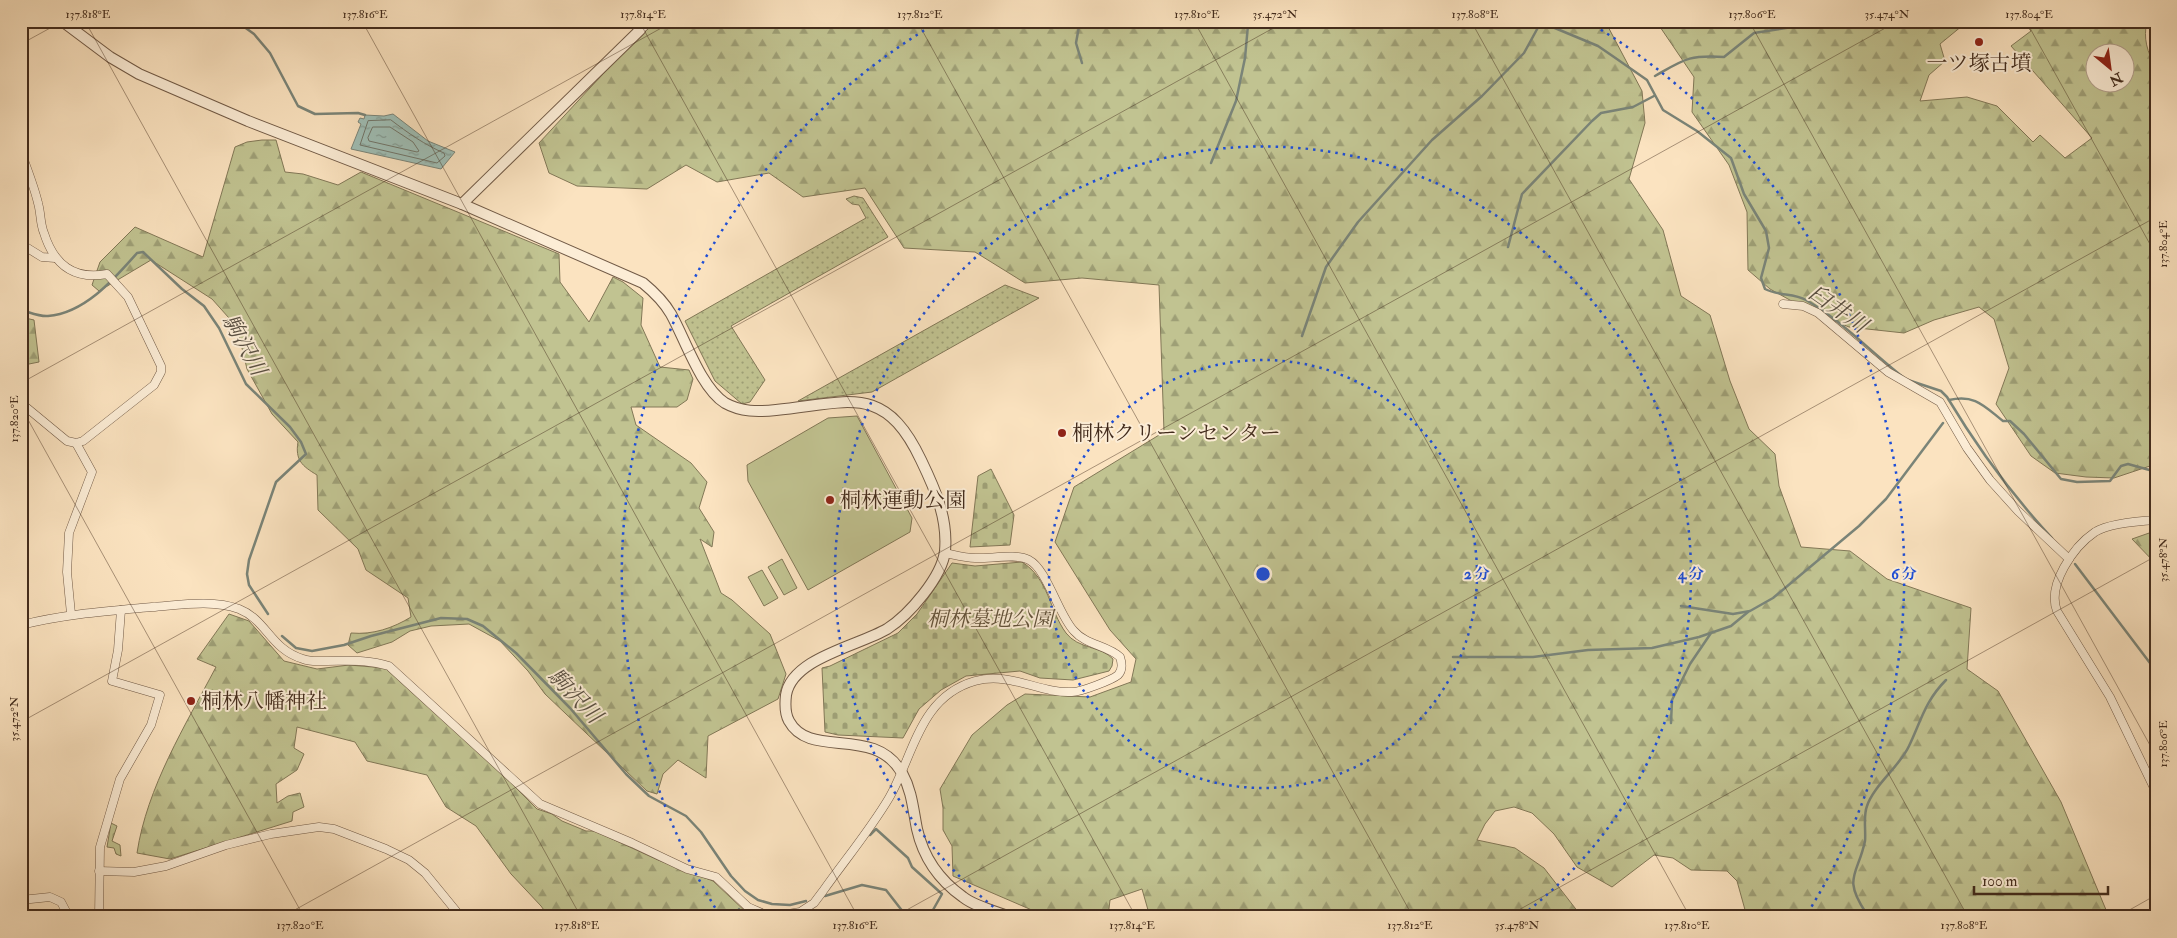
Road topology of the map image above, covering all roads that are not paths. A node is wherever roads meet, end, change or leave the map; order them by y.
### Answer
1 (62, 21) edge
2 (651, 21) edge
3 (637, 26) edge
4 (2156, 33) edge
5 (2156, 53) edge
6 (21, 152) edge
7 (462, 204) junction
8 (21, 244) edge
9 (55, 258) junction
10 (1783, 304) dead end
11 (21, 403) edge
12 (76, 443) junction
13 (2156, 520) edge
14 (945, 553) junction
15 (2069, 559) junction
16 (121, 610) junction
17 (71, 614) junction
18 (21, 625) edge
19 (901, 770) junction
20 (2156, 792) edge
21 (99, 871) junction
22 (21, 900) edge
23 (69, 917) edge
24 (99, 917) edge
25 (461, 917) edge
26 (1011, 917) edge

1 - 7 street
2 - 3 street
3 - 7 street
4 - 5 street
6 - 9 street
7 - 14 street
8 - 9 street
9 - 12 street
10 - 15 street
11 - 12 street
12 - 17 street
13 - 15 street
14 - 19 street
14 - 19 street
15 - 20 street
16 - 17 street
16 - 19 street
16 - 21 street
17 - 18 street
19 - 26 street
21 - 24 street
21 - 25 street
22 - 23 street

